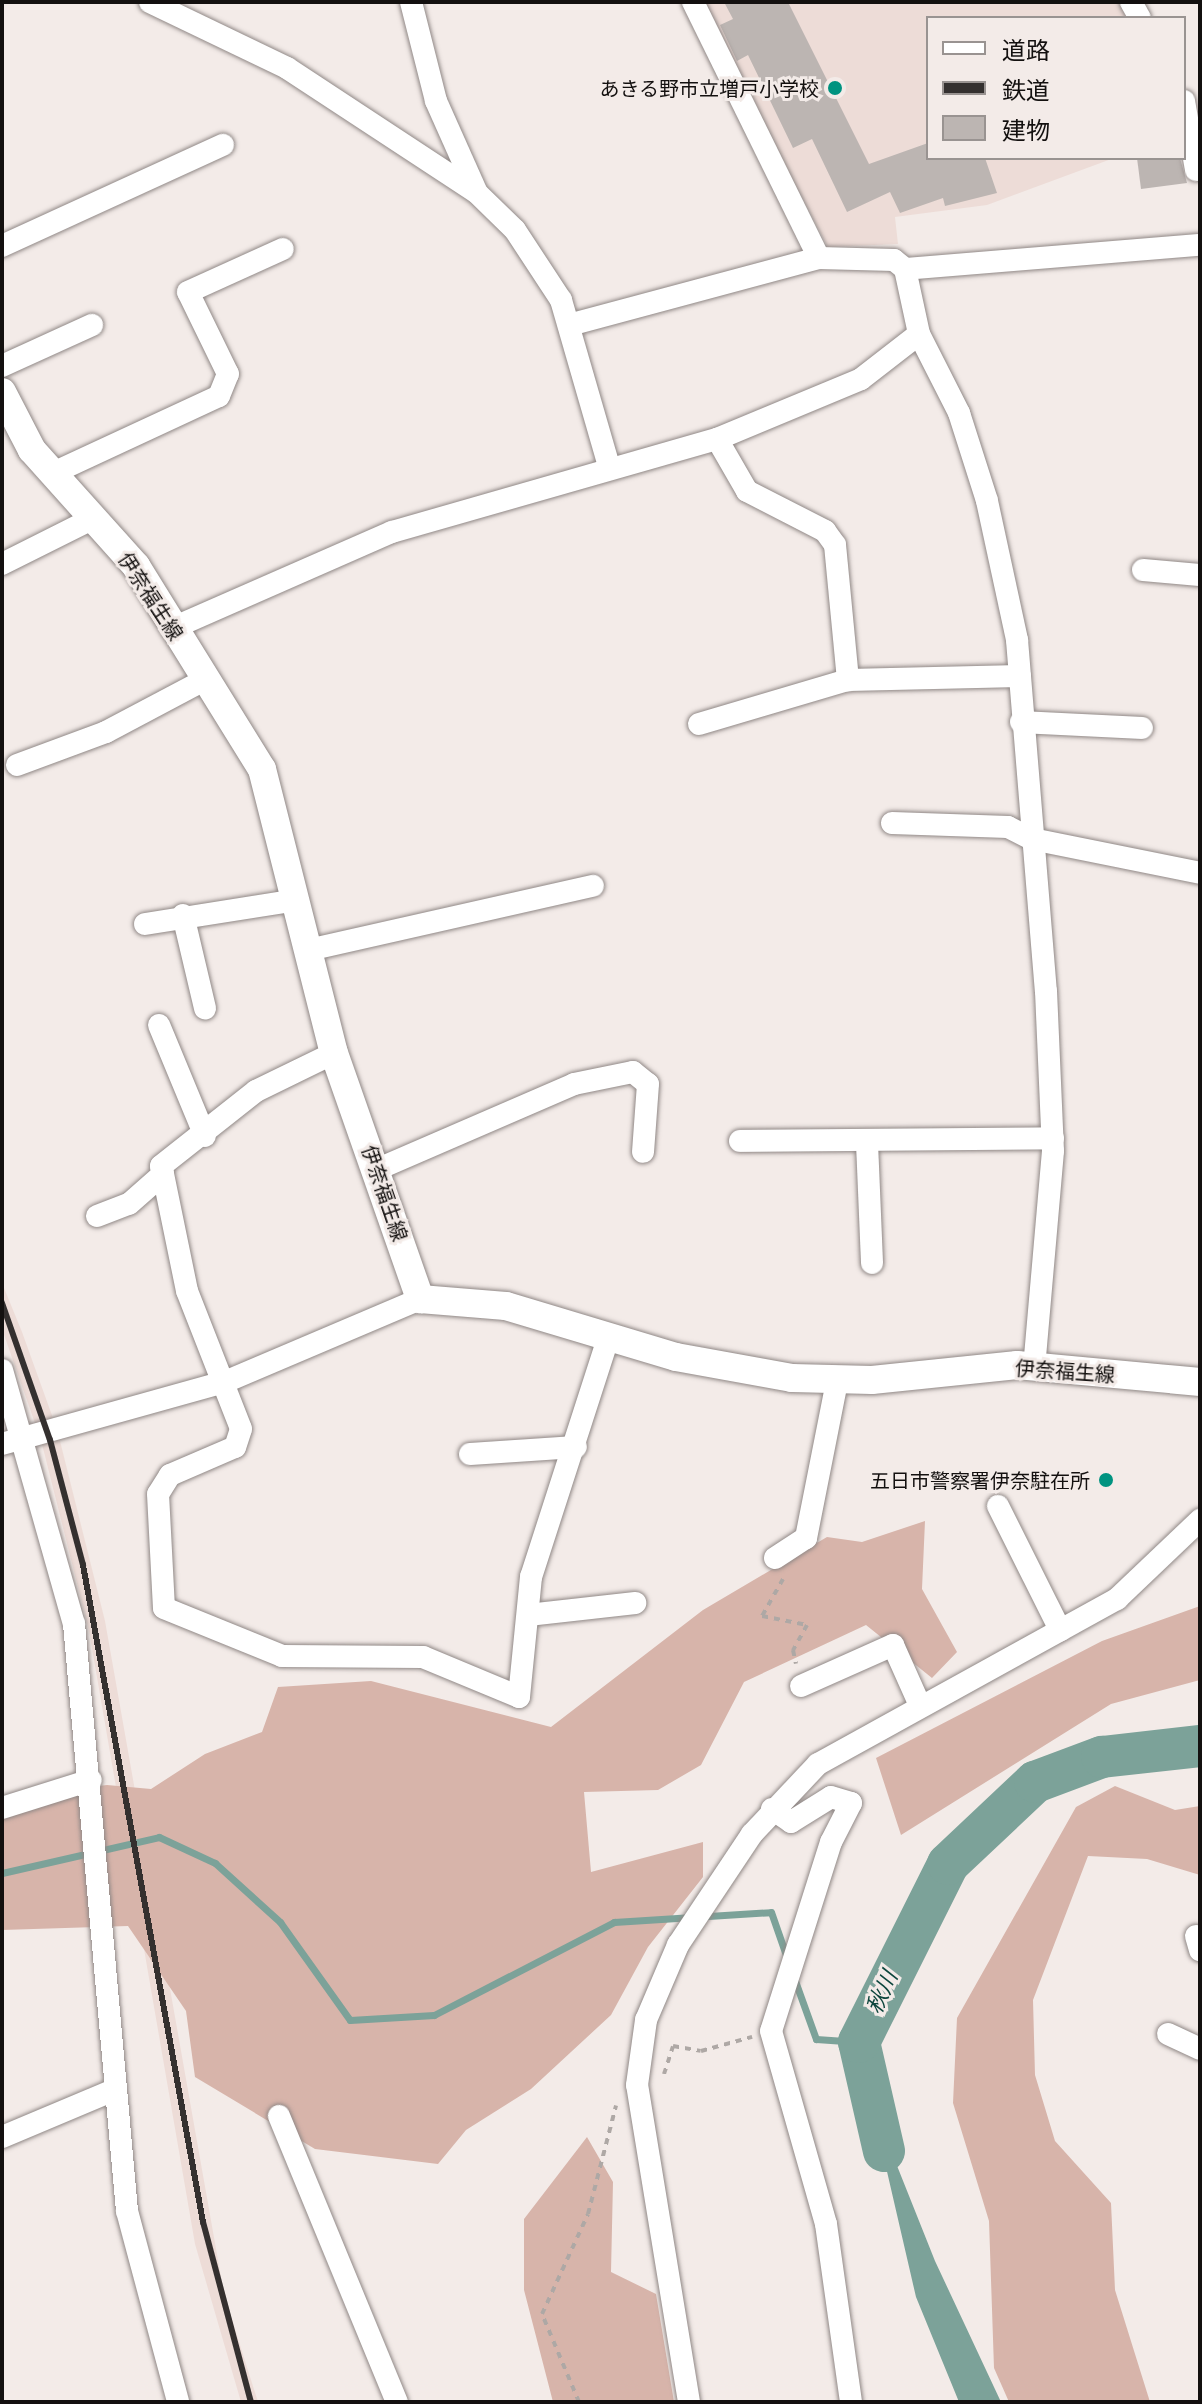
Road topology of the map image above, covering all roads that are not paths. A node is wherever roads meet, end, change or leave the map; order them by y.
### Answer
1 (150, 2) edge
2 (411, 2) edge
3 (693, 2) edge
4 (1186, 112) edge
5 (223, 145) dead end
6 (1196, 170) dead end
7 (476, 192) junction
8 (1200, 245) edge
9 (2, 246) edge
10 (283, 249) dead end
11 (819, 258) junction
12 (905, 269) junction
13 (92, 325) dead end
14 (569, 325) junction
15 (919, 334) junction
16 (2, 366) edge
17 (3, 396) edge
18 (717, 439) junction
19 (609, 466) junction
20 (51, 474) junction
21 (94, 518) junction
22 (2, 564) edge
23 (1143, 570) dead end
24 (1200, 575) edge
25 (173, 628) junction
26 (1020, 676) junction
27 (206, 679) junction
28 (848, 680) junction
29 (1021, 722) junction
30 (699, 724) dead end
31 (1142, 728) dead end
32 (17, 765) dead end
33 (892, 823) dead end
34 (1032, 839) junction
35 (1200, 873) edge
36 (593, 886) dead end
37 (296, 900) junction
38 (183, 915) junction
39 (145, 924) dead end
40 (308, 950) junction
41 (205, 1008) dead end
42 (159, 1025) dead end
43 (334, 1053) junction
44 (205, 1136) junction
45 (1053, 1138) junction
46 (740, 1141) dead end
47 (867, 1143) junction
48 (643, 1152) dead end
49 (378, 1169) junction
50 (163, 1174) junction
51 (97, 1216) dead end
52 (872, 1263) dead end
53 (420, 1299) junction
54 (609, 1336) junction
55 (1034, 1367) junction
56 (2, 1370) edge
57 (227, 1381) junction
58 (837, 1381) junction
59 (1200, 1382) edge
60 (26, 1437) junction
61 (2, 1444) edge
62 (576, 1447) junction
63 (470, 1454) dead end
64 (998, 1506) dead end
65 (1200, 1520) edge
66 (782, 1556) road end
67 (635, 1603) dead end
68 (528, 1615) junction
69 (1060, 1630) junction
70 (801, 1686) road end
71 (919, 1703) junction
72 (91, 1780) junction
73 (2, 1808) edge
74 (772, 1809) junction
75 (1168, 2034) dead end
76 (1200, 2049) edge
77 (114, 2090) junction
78 (279, 2116) dead end
79 (2, 2137) edge
80 (178, 2402) edge
81 (397, 2402) edge
82 (689, 2402) edge
83 (851, 2402) edge

1 - 7 street
2 - 7 street
3 - 11 street
4 - 6 street
5 - 9 street
7 - 14 street
8 - 12 street
10 - 20 street
11 - 12 street
11 - 14 street
12 - 15 street
13 - 16 street
14 - 19 street
15 - 18 street
15 - 26 street
17 - 20 main road, 伊奈福生線
18 - 19 street
18 - 28 street
19 - 25 street
20 - 21 main road, 伊奈福生線
21 - 22 street
21 - 25 main road, 伊奈福生線
23 - 24 street
25 - 27 main road, 伊奈福生線
26 - 28 street
26 - 29 street
27 - 32 street
27 - 37 main road, 伊奈福生線
28 - 30 street
29 - 31 street
29 - 34 street
33 - 34 street
34 - 35 street
34 - 45 street
36 - 40 street
37 - 38 street
37 - 40 main road, 伊奈福生線
38 - 39 street
38 - 41 street
40 - 43 main road, 伊奈福生線
42 - 44 street
43 - 44 street
43 - 49 main road, 伊奈福生線
44 - 50 street
45 - 47 street
45 - 55 street
46 - 47 street
47 - 52 street
48 - 49 street
49 - 53 main road, 伊奈福生線
50 - 51 street
50 - 57 street
53 - 54 main road, 伊奈福生線
53 - 57 street
54 - 58 main road, 伊奈福生線
54 - 62 street
55 - 58 main road, 伊奈福生線
55 - 59 main road, 伊奈福生線
56 - 60 street
57 - 60 street
57 - 68 street
58 - 66 street
60 - 61 street
60 - 72 street
62 - 63 street
62 - 68 street
64 - 69 street
65 - 69 street
67 - 68 street
69 - 71 street
70 - 71 street
71 - 74 street
72 - 73 street
72 - 77 street
74 - 82 street
74 - 83 street
75 - 76 street
77 - 79 street
77 - 80 street
78 - 81 street

